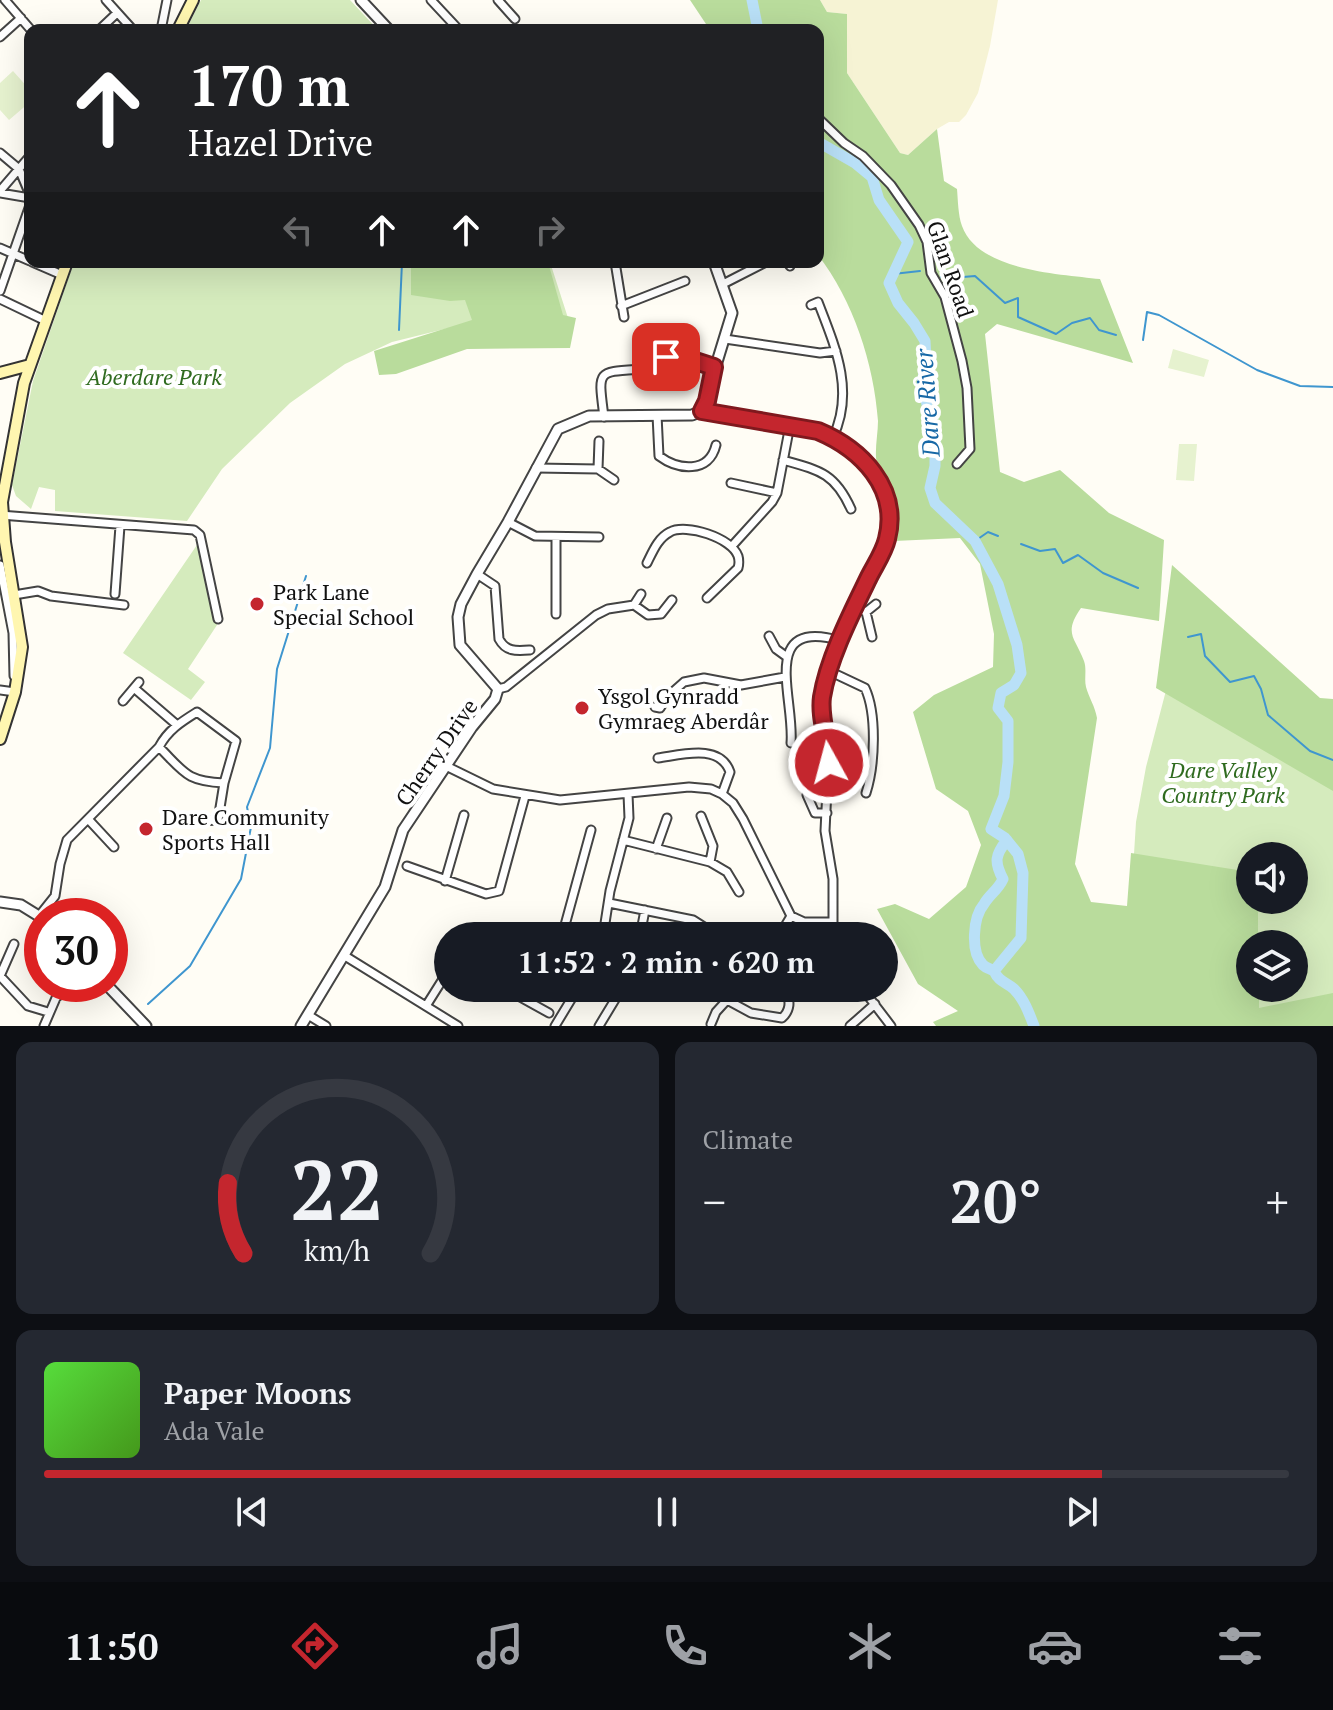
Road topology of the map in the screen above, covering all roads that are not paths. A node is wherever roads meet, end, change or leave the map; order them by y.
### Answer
1 (5, 0) edge
2 (106, 0) edge
3 (167, 0) edge
4 (193, 0) edge
5 (361, 0) edge
6 (431, 0) edge
7 (498, 0) edge
8 (117, 13) junction
9 (21, 18) junction
10 (515, 19) dead end
11 (26, 24) edge
12 (105, 24) edge
13 (127, 24) edge
14 (162, 24) edge
15 (181, 24) edge
16 (383, 24) edge
17 (453, 24) edge
18 (0, 37) edge
19 (824, 124) edge
20 (0, 153) edge
21 (24, 163) edge
22 (19, 169) junction
23 (24, 182) edge
24 (0, 192) edge
25 (24, 196) edge
26 (24, 221) edge
27 (0, 248) edge
28 (12, 253) junction
29 (24, 259) edge
30 (45, 268) edge
31 (65, 268) edge
32 (616, 268) edge
33 (716, 268) edge
34 (754, 268) edge
35 (62, 275) junction
36 (685, 281) dead end
37 (723, 284) junction
38 (0, 291) edge
39 (0, 299) edge
40 (811, 305) dead end
41 (621, 306) junction
42 (624, 317) dead end
43 (46, 321) junction
44 (725, 339) junction
45 (836, 351) junction
46 (30, 365) junction
47 (714, 367) junction
48 (0, 373) edge
49 (702, 411) junction
50 (657, 415) junction
51 (604, 417) junction
52 (790, 425) junction
53 (833, 437) junction
54 (599, 441) dead end
55 (716, 445) dead end
56 (783, 460) junction
57 (957, 464) dead end
58 (536, 468) junction
59 (598, 469) junction
60 (614, 480) dead end
61 (731, 483) dead end
62 (777, 493) junction
63 (851, 509) dead end
64 (1, 515) edge
65 (508, 522) junction
66 (120, 526) junction
67 (599, 537) dead end
68 (556, 538) junction
69 (2, 543) edge
70 (732, 546) junction
71 (647, 563) dead end
72 (0, 565) edge
73 (477, 574) junction
74 (115, 594) dead end
75 (641, 594) dead end
76 (14, 595) junction
77 (707, 598) dead end
78 (672, 600) dead end
79 (876, 604) dead end
80 (124, 605) dead end
81 (634, 605) junction
82 (855, 607) junction
83 (866, 612) junction
84 (556, 614) dead end
85 (218, 619) dead end
86 (769, 636) dead end
87 (872, 637) dead end
88 (841, 641) junction
89 (525, 652) dead end
90 (787, 657) junction
91 (829, 671) junction
92 (785, 677) junction
93 (16, 689) junction
94 (498, 689) junction
95 (0, 690) edge
96 (123, 701) dead end
97 (655, 707) dead end
98 (177, 725) junction
99 (0, 739) edge
100 (791, 743) dead end
101 (670, 745) dead end
102 (159, 747) junction
103 (671, 756) junction
104 (658, 758) dead end
105 (446, 766) junction
106 (858, 782) dead end
107 (224, 783) junction
108 (628, 794) junction
109 (722, 794) junction
110 (807, 795) dead end
111 (525, 796) junction
112 (827, 813) junction
113 (464, 815) dead end
114 (701, 816) dead end
115 (667, 818) dead end
116 (88, 819) junction
117 (218, 820) junction
118 (201, 821) dead end
119 (591, 830) dead end
120 (217, 832) dead end
121 (623, 840) junction
122 (114, 847) dead end
123 (656, 849) junction
124 (710, 862) junction
125 (407, 866) dead end
126 (445, 881) junction
127 (739, 892) dead end
128 (54, 898) edge
129 (0, 902) edge
130 (609, 903) junction
131 (24, 907) edge
132 (645, 910) junction
133 (791, 916) junction
134 (566, 922) edge
135 (606, 922) edge
136 (643, 922) edge
137 (685, 922) edge
138 (786, 922) edge
139 (804, 922) edge
140 (833, 922) edge
141 (14, 944) dead end
142 (345, 956) junction
143 (0, 976) edge
144 (434, 993) edge
145 (54, 1002) edge
146 (123, 1002) edge
147 (529, 1002) edge
148 (570, 1002) edge
149 (614, 1002) edge
150 (725, 1002) edge
151 (731, 1002) edge
152 (790, 1002) edge
153 (875, 1004) joint
154 (426, 1006) junction
155 (48, 1012) junction
156 (549, 1013) dead end
157 (308, 1015) junction
158 (711, 1024) edge
159 (44, 1026) edge
160 (146, 1026) edge
161 (301, 1026) edge
162 (326, 1026) edge
163 (458, 1026) edge
164 (555, 1026) edge
165 (599, 1026) edge
166 (850, 1026) edge
167 (891, 1026) edge

1 - 9 street
2 - 8 street
3 - 14 street
4 - 15 main road
5 - 16 street
6 - 17 street
7 - 10 street
8 - 12 street
8 - 13 street
9 - 11 street
9 - 18 street
19 - 57 street, Glan Road
20 - 22 street
21 - 22 street
22 - 23 street
22 - 24 street
24 - 25 street
26 - 28 street
27 - 28 street
28 - 29 street
28 - 38 street
30 - 35 street
31 - 35 main road
32 - 41 street
33 - 37 street
34 - 37 street
35 - 43 main road
36 - 41 street
37 - 44 street
39 - 43 street
40 - 45 street
41 - 42 street
43 - 46 main road
44 - 45 street
44 - 47 street
45 - 53 street
46 - 48 main road
46 - 64 main road
47 - 49 street
47 - 51 street
49 - 50 street, Cherry Drive
49 - 52 street
50 - 51 street, Cherry Drive
50 - 55 street
51 - 58 street, Cherry Drive
52 - 53 street
52 - 56 street
53 - 82 street
54 - 59 street
56 - 62 street
56 - 63 street
58 - 59 street
58 - 65 street, Cherry Drive
59 - 60 street
61 - 62 street
62 - 70 street
64 - 66 street
64 - 69 main road
65 - 68 street
65 - 73 street, Cherry Drive
66 - 74 street
66 - 85 street
67 - 68 street
68 - 84 street
69 - 76 main road
70 - 71 street
70 - 77 street
72 - 93 street
73 - 89 street
73 - 94 street, Cherry Drive
75 - 81 street
76 - 80 street
76 - 93 main road
78 - 81 street
79 - 83 street
81 - 94 street
82 - 83 street
82 - 88 street
83 - 87 street
86 - 90 street
88 - 90 street
88 - 91 street
90 - 92 street
91 - 106 street
91 - 112 street
92 - 97 street
92 - 100 street
93 - 95 street
93 - 99 main road
94 - 105 street, Cherry Drive
96 - 98 street
98 - 102 street
98 - 107 street
101 - 103 street
102 - 107 street
102 - 116 street
103 - 104 street
103 - 109 street
105 - 111 street
105 - 142 street, Cherry Drive
107 - 117 street
108 - 109 street
108 - 111 street
108 - 121 street
109 - 133 street
110 - 112 street
111 - 126 street
112 - 140 street
113 - 126 street
114 - 124 street
115 - 123 street
116 - 122 street
116 - 128 street
117 - 118 street
117 - 120 street
119 - 134 street
121 - 123 street
121 - 130 street
123 - 124 street
124 - 127 street
125 - 126 street
129 - 131 street
130 - 132 street
130 - 135 street
132 - 136 street
132 - 137 street
133 - 138 street
133 - 139 street
141 - 143 street
142 - 154 street
142 - 157 street, Cherry Drive
143 - 155 street
144 - 154 street
145 - 155 street
146 - 160 street
147 - 156 street
148 - 164 street
149 - 165 street
150 - 158 street
151 - 152 street
153 - 166 street
153 - 167 street
154 - 163 street
155 - 159 street
157 - 161 street, Cherry Drive
157 - 162 street

